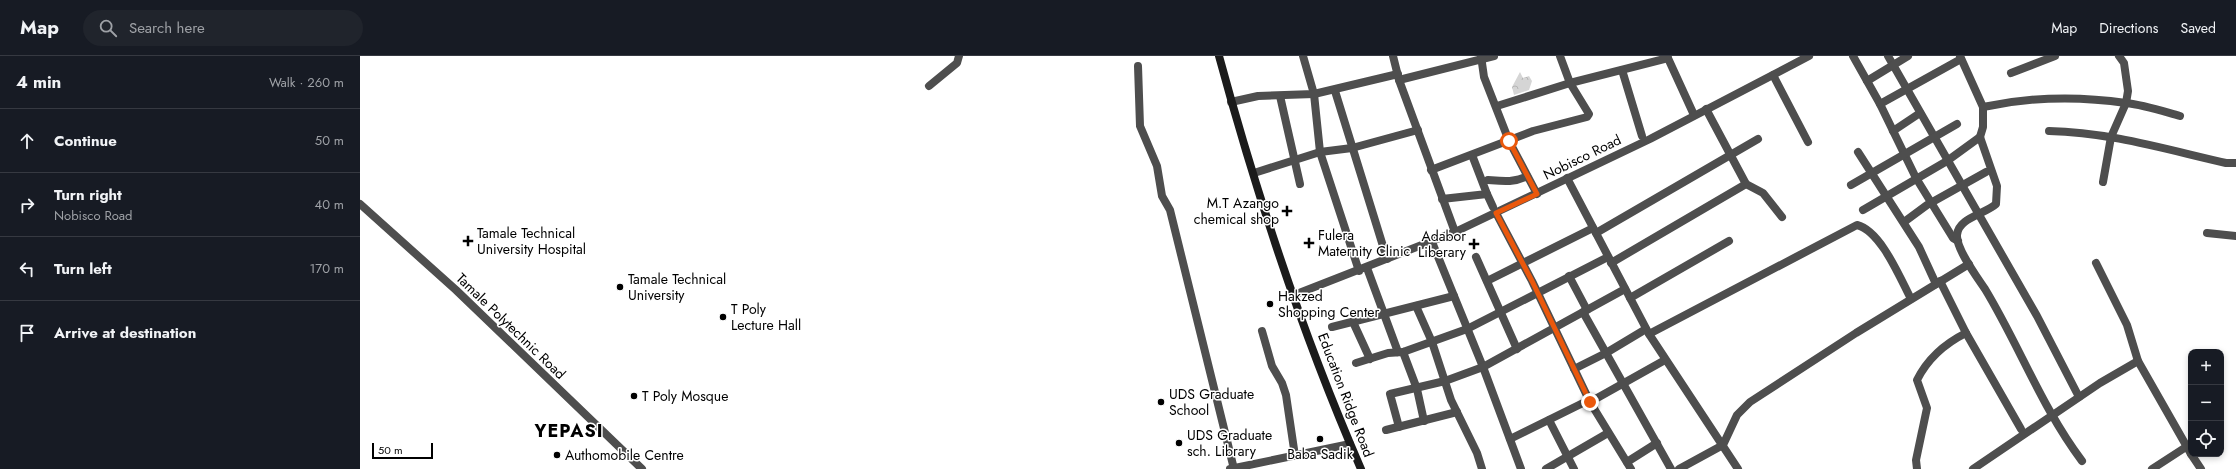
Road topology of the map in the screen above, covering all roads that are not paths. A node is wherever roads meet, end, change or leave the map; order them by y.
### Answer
1 (959, 56) edge
2 (1219, 56) edge
3 (1303, 56) edge
4 (1392, 56) edge
5 (1494, 56) edge
6 (1560, 56) edge
7 (1809, 56) edge
8 (1853, 56) edge
9 (1888, 56) edge
10 (1908, 56) edge
11 (2055, 56) edge
12 (2119, 56) edge
13 (1481, 57) edge
14 (1667, 57) edge
15 (1961, 57) edge
16 (1893, 65) junction
17 (1138, 66) dead end
18 (1622, 70) junction
19 (2011, 73) dead end
20 (1773, 75) junction
21 (1398, 77) junction
22 (1867, 81) junction
23 (1570, 83) junction
24 (929, 86) dead end
25 (1907, 90) junction
26 (1335, 91) junction
27 (1314, 94) junction
28 (1280, 96) junction
29 (1231, 102) junction
30 (2126, 103) junction
31 (1880, 104) junction
32 (1497, 106) junction
33 (1983, 107) junction
34 (1706, 109) junction
35 (1920, 113) junction
36 (1694, 115) junction
37 (2180, 116) dead end
38 (1957, 124) dead end
39 (1418, 130) junction
40 (1893, 131) junction
41 (2049, 131) dead end
42 (1642, 136) dead end
43 (1934, 137) junction
44 (1980, 137) junction
45 (2111, 137) junction
46 (1758, 139) dead end
47 (1509, 141) junction
48 (1808, 142) dead end
49 (1352, 148) junction
50 (1320, 152) junction
51 (1858, 152) dead end
52 (1905, 153) junction
53 (1472, 155) junction
54 (1730, 156) junction
55 (1294, 160) junction
56 (1947, 161) junction
57 (2236, 163) edge
58 (1431, 170) junction
59 (1986, 172) dead end
60 (1254, 173) junction
61 (1873, 173) junction
62 (1527, 176) junction
63 (1567, 178) junction
64 (1916, 178) junction
65 (1488, 180) dead end
66 (2103, 182) dead end
67 (1300, 184) dead end
68 (1746, 184) junction
69 (1851, 185) dead end
70 (1962, 187) junction
71 (1487, 194) junction
72 (1537, 194) junction
73 (1889, 197) junction
74 (1442, 199) junction
75 (360, 204) edge
76 (1932, 204) junction
77 (1494, 210) junction
78 (1863, 210) dead end
79 (1978, 215) junction
80 (1782, 217) dead end
81 (1904, 222) junction
82 (1595, 231) junction
83 (1455, 232) junction
84 (2208, 233) dead end
85 (2236, 236) edge
86 (1729, 241) dead end
87 (1958, 241) junction
88 (1432, 242) junction
89 (1476, 257) dead end
90 (1387, 259) junction
91 (1610, 260) junction
92 (1522, 263) junction
93 (2096, 263) dead end
94 (1969, 264) junction
95 (1368, 268) junction
96 (1359, 271) junction
97 (1569, 276) junction
98 (1487, 281) junction
99 (1938, 282) junction
100 (1625, 289) junction
101 (1537, 292) junction
102 (1294, 295) junction
103 (1454, 296) junction
104 (1630, 298) junction
105 (1911, 299) junction
106 (1416, 306) junction
107 (1585, 311) junction
108 (1500, 312) junction
109 (1385, 314) junction
110 (1353, 322) junction
111 (1332, 327) dead end
112 (1467, 329) junction
113 (1553, 329) junction
114 (1262, 331) dead end
115 (1647, 331) junction
116 (1966, 333) junction
117 (1432, 342) junction
118 (1517, 349) junction
119 (1400, 352) junction
120 (1606, 353) junction
121 (1370, 359) junction
122 (1665, 360) junction
123 (2138, 361) junction
124 (1356, 363) dead end
125 (1483, 367) junction
126 (1574, 369) junction
127 (1445, 381) junction
128 (1623, 383) junction
129 (1418, 389) junction
130 (2079, 397) junction
131 (1589, 401) junction
132 (1457, 412) junction
133 (2051, 416) junction
134 (1549, 420) junction
135 (1424, 421) junction
136 (1399, 427) junction
137 (2021, 429) dead end
138 (1386, 430) dead end
139 (1608, 433) junction
140 (1510, 439) junction
141 (1657, 443) junction
142 (1350, 444) junction
143 (1722, 445) junction
144 (2188, 448) edge
145 (2188, 452) edge
146 (1295, 456) junction
147 (1568, 456) junction
148 (2194, 457) edge
149 (2082, 461) dead end
150 (1629, 465) edge
151 (642, 469) edge
152 (1233, 469) edge
153 (1361, 469) edge
154 (1482, 469) edge
155 (1521, 469) edge
156 (1546, 469) edge
157 (1574, 469) edge
158 (1672, 469) edge
159 (1679, 469) edge
160 (1738, 469) edge
161 (1917, 469) edge
162 (1973, 469) edge
163 (2152, 469) edge
164 (2201, 469) edge

1 - 24 street
2 - 29 main road, Education Ridge Road
3 - 27 street
4 - 21 street
5 - 13 street
6 - 23 street
7 - 20 street, Nobisco Road
8 - 22 street
9 - 16 street
10 - 16 street
11 - 19 street
12 - 30 street
13 - 21 street
13 - 32 street
14 - 18 street
14 - 36 street
15 - 25 street
15 - 33 street
16 - 22 street
16 - 25 street
17 - 152 street
18 - 23 street
18 - 42 street
20 - 34 street, Nobisco Road
20 - 48 street
21 - 26 street
21 - 39 street
22 - 31 street
23 - 32 street
23 - 47 street
25 - 31 street
25 - 35 street
26 - 27 street
26 - 49 street
27 - 28 street
27 - 50 street
28 - 29 street
28 - 55 street
29 - 60 main road, Education Ridge Road
30 - 33 street
30 - 37 street
30 - 45 street
31 - 40 street
32 - 47 street
33 - 44 street
34 - 36 street, Nobisco Road
34 - 54 street
35 - 40 street
35 - 43 street
36 - 63 street, Nobisco Road
38 - 43 street
39 - 49 street
39 - 58 street
40 - 52 street
41 - 45 street
43 - 52 street
43 - 56 street
44 - 56 street
44 - 79 street
45 - 57 street
45 - 66 street
46 - 54 street
47 - 53 street
47 - 62 street
49 - 50 street
49 - 90 street
50 - 55 street
50 - 96 street
51 - 61 street
52 - 61 street
52 - 64 street
53 - 58 street
53 - 71 street
54 - 68 street
54 - 82 street
55 - 60 street
55 - 67 street
56 - 64 street
56 - 70 street
58 - 74 street
59 - 70 street
60 - 102 main road, Education Ridge Road
61 - 69 street
61 - 73 street
62 - 65 street
62 - 72 street
63 - 72 street, Nobisco Road
63 - 82 street
64 - 73 street
64 - 76 street
68 - 80 street
68 - 91 street
70 - 76 street
70 - 79 street
71 - 74 street
71 - 77 street
72 - 77 street, Nobisco Road
73 - 78 street
73 - 81 street
74 - 83 street
75 - 151 street, Tamale Polytechnic Road
76 - 81 street
76 - 87 street
77 - 83 street, Nobisco Road
77 - 92 street
79 - 87 street
79 - 130 street
81 - 99 street
82 - 91 street
82 - 92 street
83 - 88 street, Nobisco Road
84 - 85 street
86 - 104 street
87 - 94 street
88 - 90 street, Nobisco Road
88 - 103 street
89 - 98 street
90 - 95 street, Nobisco Road
91 - 97 street
91 - 100 street
92 - 98 street
92 - 101 street
93 - 123 street
94 - 99 street
94 - 133 street
95 - 96 street, Nobisco Road
95 - 109 street
96 - 102 street, Nobisco Road
97 - 101 street
97 - 107 street
98 - 108 street
99 - 105 street
99 - 116 street
100 - 104 street
100 - 107 street
101 - 108 street
101 - 113 street
102 - 142 main road, Education Ridge Road
103 - 106 street
103 - 112 street
104 - 115 street
105 - 115 street
105 - 143 street
106 - 109 street
106 - 117 street
107 - 113 street
107 - 120 street
108 - 112 street
108 - 118 street
109 - 110 street
109 - 119 street
110 - 111 street
110 - 121 street
112 - 117 street
112 - 125 street
113 - 118 street
113 - 126 street
114 - 146 street
115 - 120 street
115 - 122 street
116 - 137 street
116 - 161 street
117 - 119 street
117 - 127 street
118 - 125 street
119 - 121 street
119 - 129 street
120 - 126 street
120 - 128 street
121 - 124 street
122 - 128 street
122 - 143 street
123 - 130 street
123 - 144 street
125 - 127 street
125 - 140 street
126 - 131 street
127 - 129 street
127 - 132 street
128 - 131 street
128 - 141 street
129 - 135 street
129 - 136 street
130 - 133 street
131 - 134 street
131 - 139 street
132 - 135 street
132 - 154 street
133 - 149 street
133 - 162 street
134 - 140 street
134 - 147 street
135 - 136 street
136 - 138 street
139 - 147 street
139 - 150 street
140 - 155 street
141 - 150 street
141 - 158 street
142 - 146 street
142 - 153 main road, Education Ridge Road
143 - 159 street
143 - 160 street
145 - 163 street
146 - 152 street
147 - 156 street
147 - 157 street
148 - 164 street

